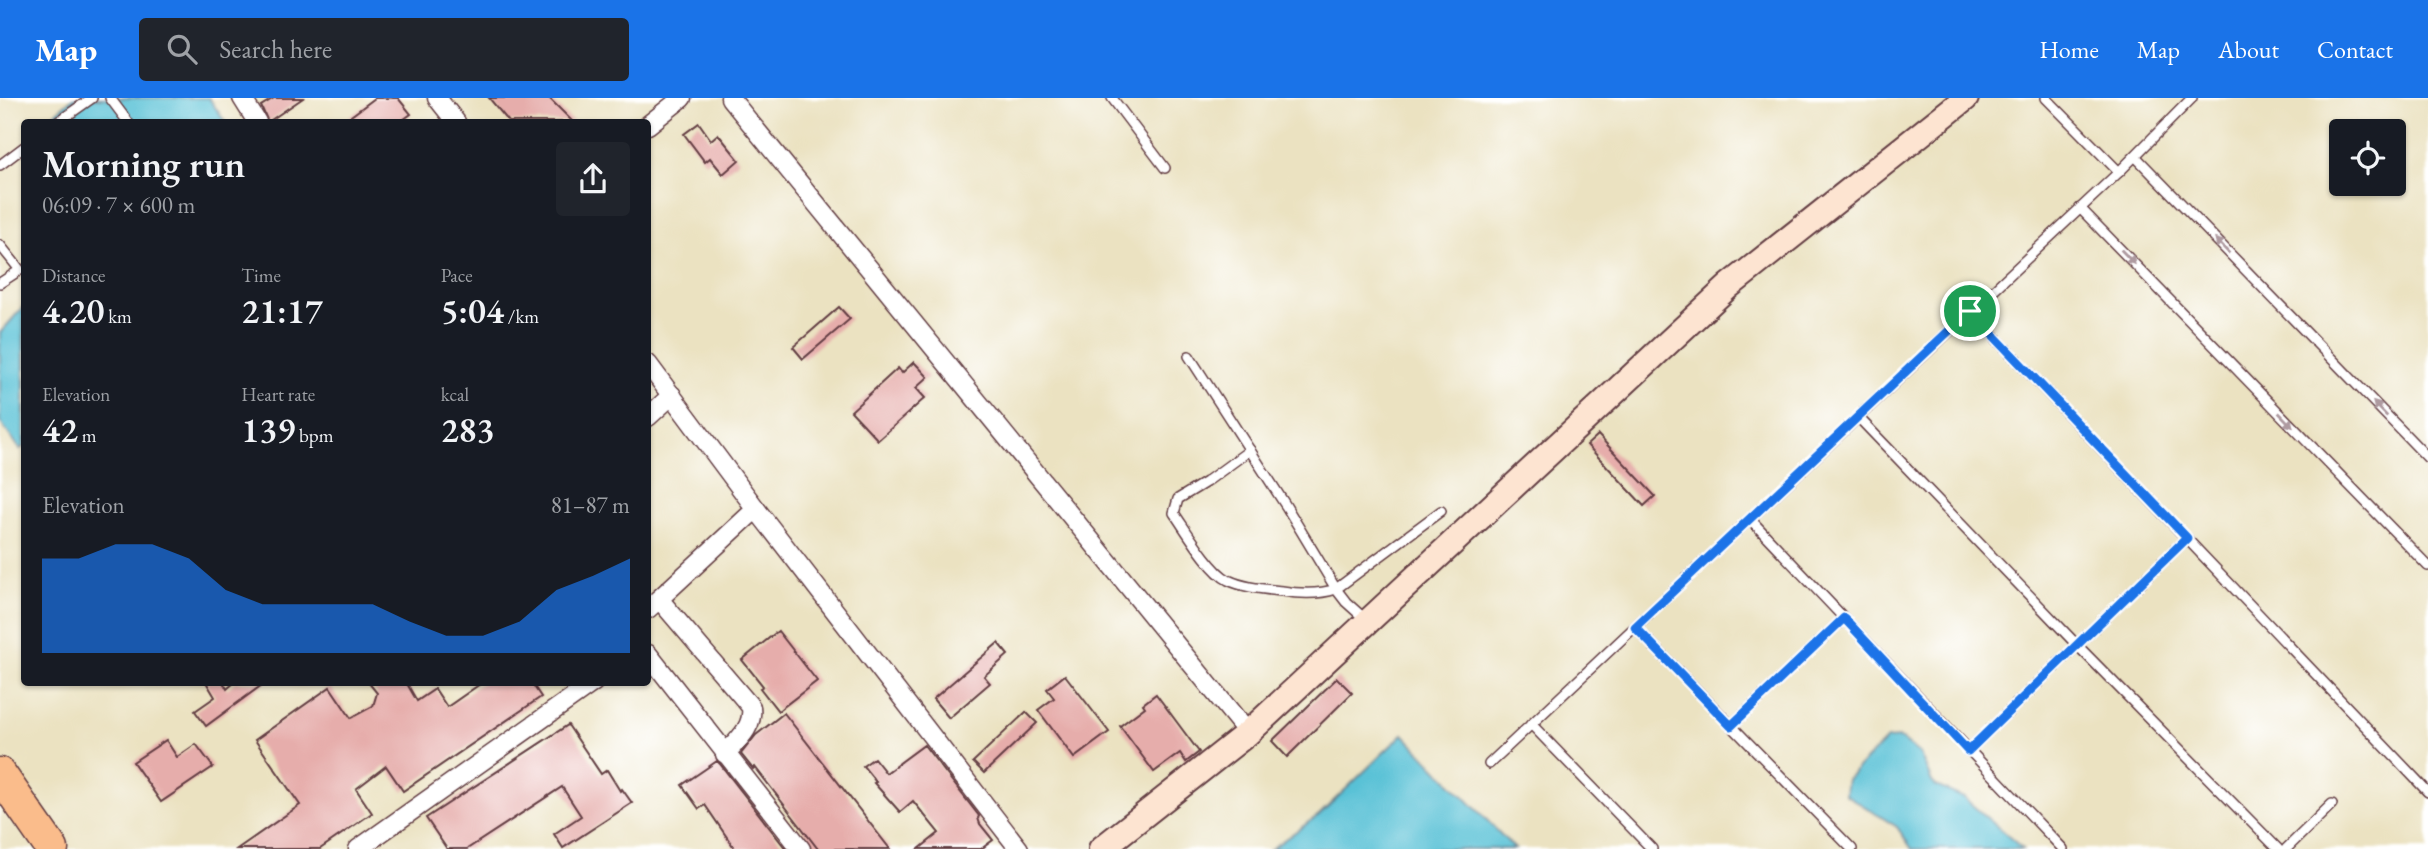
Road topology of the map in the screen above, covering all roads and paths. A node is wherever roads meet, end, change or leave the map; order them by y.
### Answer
1 (92, 98) edge
2 (110, 98) edge
3 (242, 98) edge
4 (437, 98) edge
5 (682, 98) edge
6 (730, 98) edge
7 (1112, 98) edge
8 (1966, 98) edge
9 (2046, 98) edge
10 (2192, 98) edge
11 (62, 119) edge
12 (126, 119) edge
13 (255, 119) edge
14 (454, 119) edge
15 (651, 123) edge
16 (21, 149) edge
17 (2135, 156) junction
18 (0, 165) edge
19 (1165, 168) dead end
20 (2119, 172) junction
21 (2080, 208) junction
22 (0, 245) edge
23 (21, 269) edge
24 (21, 272) edge
25 (0, 283) edge
26 (1970, 311) junction
27 (1189, 356) dead end
28 (651, 368) edge
29 (672, 395) junction
30 (651, 414) edge
31 (1858, 417) junction
32 (1250, 450) junction
33 (2428, 458) edge
34 (756, 509) junction
35 (1441, 512) dead end
36 (1750, 519) junction
37 (2187, 538) junction
38 (2428, 566) edge
39 (1336, 589) junction
40 (653, 604) edge
41 (1844, 618) junction
42 (1367, 621) junction
43 (1635, 627) junction
44 (2077, 645) junction
45 (651, 658) edge
46 (588, 686) edge
47 (1531, 724) junction
48 (1731, 726) junction
49 (1248, 733) junction
50 (1968, 751) junction
51 (725, 754) junction
52 (1489, 764) dead end
53 (0, 774) edge
54 (2428, 792) edge
55 (2332, 804) dead end
56 (52, 849) edge
57 (358, 849) edge
58 (801, 849) edge
59 (1019, 849) edge
60 (1101, 849) edge
61 (1652, 849) edge
62 (1852, 849) edge
63 (2063, 849) edge
64 (2278, 849) edge
65 (2286, 849) edge

1 - 11 lane
2 - 12 lane
3 - 13 street
4 - 14 street
5 - 15 street
6 - 49 street
7 - 19 lane
8 - 42 street
9 - 20 lane
10 - 17 lane
16 - 18 lane
17 - 20 lane
33 -> 17 lane
20 - 21 lane
21 - 26 lane
21 -> 38 lane
22 - 23 lane
24 - 25 lane
26 - 31 lane
26 - 37 lane
27 - 32 lane
28 - 29 street
29 - 30 street
29 - 34 street
31 - 36 lane
31 - 44 lane
32 - 39 lane
32 - 39 lane
34 - 40 street
34 - 59 street
35 - 39 lane
36 - 41 lane
36 - 43 lane
37 - 44 lane
37 - 54 lane
39 - 42 lane
40 - 51 street
41 - 48 lane
41 - 50 lane
42 - 49 street
43 - 47 lane
43 - 48 lane
44 - 50 lane
44 - 64 lane
45 - 51 street
46 - 57 street
47 - 52 lane
47 - 61 lane
48 - 62 lane
49 - 60 street
50 - 63 lane
51 - 58 street
53 - 56 highway
55 - 65 lane

